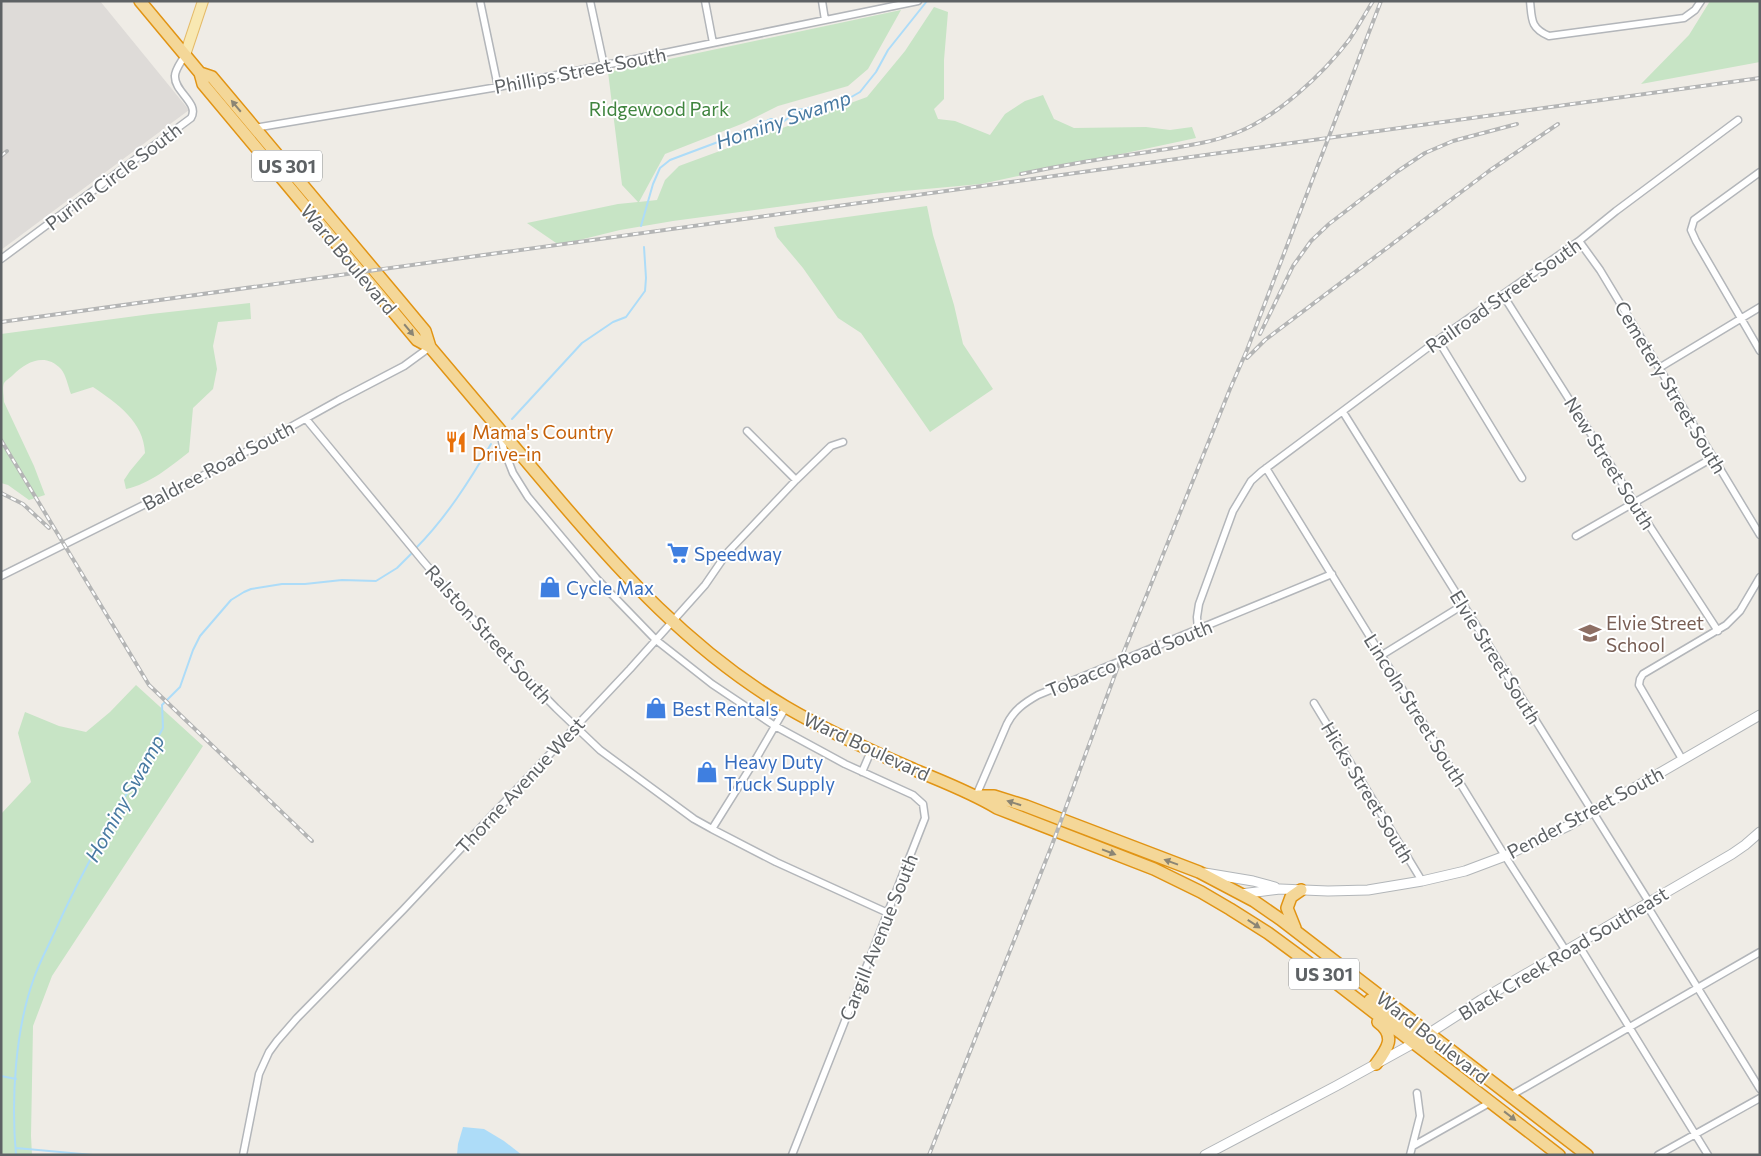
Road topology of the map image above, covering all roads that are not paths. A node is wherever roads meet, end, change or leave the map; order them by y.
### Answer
1 (140, 1) edge
2 (203, 1) edge
3 (480, 1) edge
4 (590, 1) edge
5 (705, 1) edge
6 (822, 1) edge
7 (1530, 1) edge
8 (1700, 1) edge
9 (915, 2) edge
10 (825, 20) junction
11 (713, 43) junction
12 (185, 55) junction
13 (604, 66) junction
14 (200, 73) junction
15 (498, 88) junction
16 (1738, 120) dead end
17 (254, 128) junction
18 (241, 130) junction
19 (1760, 172) edge
20 (1579, 241) junction
21 (1, 259) edge
22 (1504, 295) junction
23 (1760, 307) edge
24 (1742, 319) junction
25 (1438, 340) junction
26 (430, 346) junction
27 (1760, 351) edge
28 (1659, 368) junction
29 (1343, 412) junction
30 (306, 418) junction
31 (499, 428) junction
32 (747, 431) dead end
33 (843, 442) dead end
34 (1714, 457) junction
35 (1266, 468) junction
36 (1522, 478) dead end
37 (796, 480) junction
38 (1634, 502) junction
39 (1760, 535) edge
40 (1576, 536) dead end
41 (1332, 574) junction
42 (1, 576) edge
43 (1760, 577) edge
44 (1463, 605) junction
45 (672, 622) junction
46 (1198, 630) junction
47 (1718, 631) junction
48 (656, 640) junction
49 (1382, 655) junction
50 (1314, 703) dead end
51 (786, 707) junction
52 (1760, 715) edge
53 (575, 726) junction
54 (775, 726) junction
55 (871, 751) junction
56 (1682, 759) junction
57 (862, 772) junction
58 (976, 796) junction
59 (1592, 811) junction
60 (712, 829) junction
61 (1760, 832) edge
62 (1506, 856) junction
63 (1199, 872) junction
64 (1422, 881) junction
65 (1280, 889) junction
66 (1300, 890) junction
67 (1241, 894) junction
68 (1208, 896) junction
69 (1648, 903) junction
70 (888, 912) junction
71 (1297, 932) junction
72 (1578, 944) junction
73 (1284, 945) junction
74 (1566, 951) junction
75 (1760, 952) edge
76 (1698, 988) junction
77 (1365, 1006) junction
78 (1630, 1027) junction
79 (1422, 1038) junction
80 (1376, 1064) junction
81 (1760, 1089) edge
82 (1416, 1093) dead end
83 (1510, 1096) junction
84 (1760, 1098) edge
85 (1492, 1102) junction
86 (1558, 1132) junction
87 (1696, 1134) junction
88 (1413, 1146) junction
89 (243, 1155) edge
90 (792, 1155) edge
91 (1205, 1155) edge
92 (1410, 1155) edge
93 (1559, 1155) edge
94 (1587, 1155) edge
95 (1658, 1155) edge
96 (1708, 1155) edge

1 - 12 highway, Ward Boulevard
2 - 12 main road
3 - 15 street
4 - 13 street
5 - 11 street
6 - 10 street
7 - 8 street
9 - 10 street, Phillips Street South
10 - 11 street, Phillips Street South
11 - 13 street, Phillips Street South
12 - 14 highway, Ward Boulevard
12 - 21 street, Purina Circle South
13 - 15 street, Phillips Street South
17 -> 14 highway, Ward Boulevard / US 301
14 - 18 highway, Ward Boulevard / US 301
15 - 17 street, Phillips Street South
16 - 20 street, Railroad Street South
17 - 18 street, Phillips Street South
17 - 26 highway, Ward Boulevard / US 301
18 -> 26 highway, Ward Boulevard / US 301
19 - 24 street
20 - 22 street, Railroad Street South
20 - 28 street, Cemetery Street South
22 - 25 street, Railroad Street South
22 - 38 street, New Street South
23 - 24 street
24 - 27 street
24 - 28 street
25 - 29 street, Railroad Street South
25 - 36 street
26 - 30 street, Baldree Road South
26 - 31 highway, Ward Boulevard
28 - 34 street, Cemetery Street South
29 - 35 street, Railroad Street South
29 - 44 street, Elvie Street South
30 - 42 street, Baldree Road South
30 - 53 street, Ralston Street South
31 - 45 highway, Ward Boulevard
31 - 48 street
32 - 37 street
33 - 37 street, Thorne Avenue West
34 - 38 street
34 - 39 street, Cemetery Street South
35 - 41 street, Lincoln Street South
35 - 46 street, Railroad Street South
37 - 45 street, Thorne Avenue West
38 - 40 street
38 - 47 street, New Street South
41 - 46 street, Tobacco Road South
41 - 49 street, Lincoln Street South
43 - 47 street
44 - 49 street
44 - 59 street, Elvie Street South
45 - 48 street, Thorne Avenue West
45 - 51 highway, Ward Boulevard
46 - 58 street, Tobacco Road South
47 - 56 street
48 - 53 street, Thorne Avenue West
48 - 54 street
49 - 62 street, Lincoln Street South
50 - 64 street, Hicks Street South
51 - 54 street
51 - 55 highway, Ward Boulevard
52 - 56 street, Pender Street South
53 - 60 street, Ralston Street South
53 - 89 street, Thorne Avenue West
54 - 57 street
54 - 60 street
55 - 57 street
55 - 58 highway, Ward Boulevard
56 - 59 street, Pender Street South
57 - 70 street, Cargill Avenue South
63 -> 58 highway, Ward Boulevard / US 301
58 -> 68 highway, Ward Boulevard / US 301
59 - 62 street, Pender Street South
59 - 69 street, Elvie Street South
60 - 70 street, Ralston Street South
61 - 69 street, Black Creek Road Southeast
62 - 64 street, Pender Street South
62 - 74 street, Lincoln Street South
63 - 65 street, Pender Street South
63 - 67 highway, Ward Boulevard / US 301
64 - 66 street, Pender Street South
65 - 66 street, Pender Street South
65 - 67 street, Pender Street South
66 - 71 highway
67 - 68 highway
67 - 71 highway, Ward Boulevard / US 301
68 -> 73 highway, Ward Boulevard / US 301
69 - 72 street, Black Creek Road Southeast
69 - 76 street, Elvie Street South
70 - 90 street, Cargill Avenue South
71 - 79 highway, Ward Boulevard / US 301
72 - 74 street, Black Creek Road Southeast
72 - 78 street
73 - 77 highway, Ward Boulevard / US 301
73 - 79 highway
74 - 79 street, Black Creek Road Southeast
75 - 76 street
76 - 78 street
76 - 81 street, Elvie Street South
77 - 79 highway, Ward Boulevard / US 301
77 - 80 highway
78 - 83 street
78 - 87 street
79 - 80 street, Black Creek Road Southeast
79 - 83 highway, Ward Boulevard / US 301
79 - 85 highway, Ward Boulevard / US 301
79 - 86 highway
80 - 91 street, Black Creek Road Southeast
82 - 88 street
83 - 86 highway, Ward Boulevard / US 301
84 - 87 street
85 - 88 street
85 -> 93 highway, Ward Boulevard / US 301
86 - 94 highway, Ward Boulevard / US 301
87 - 95 street
87 - 96 street
88 - 92 street

